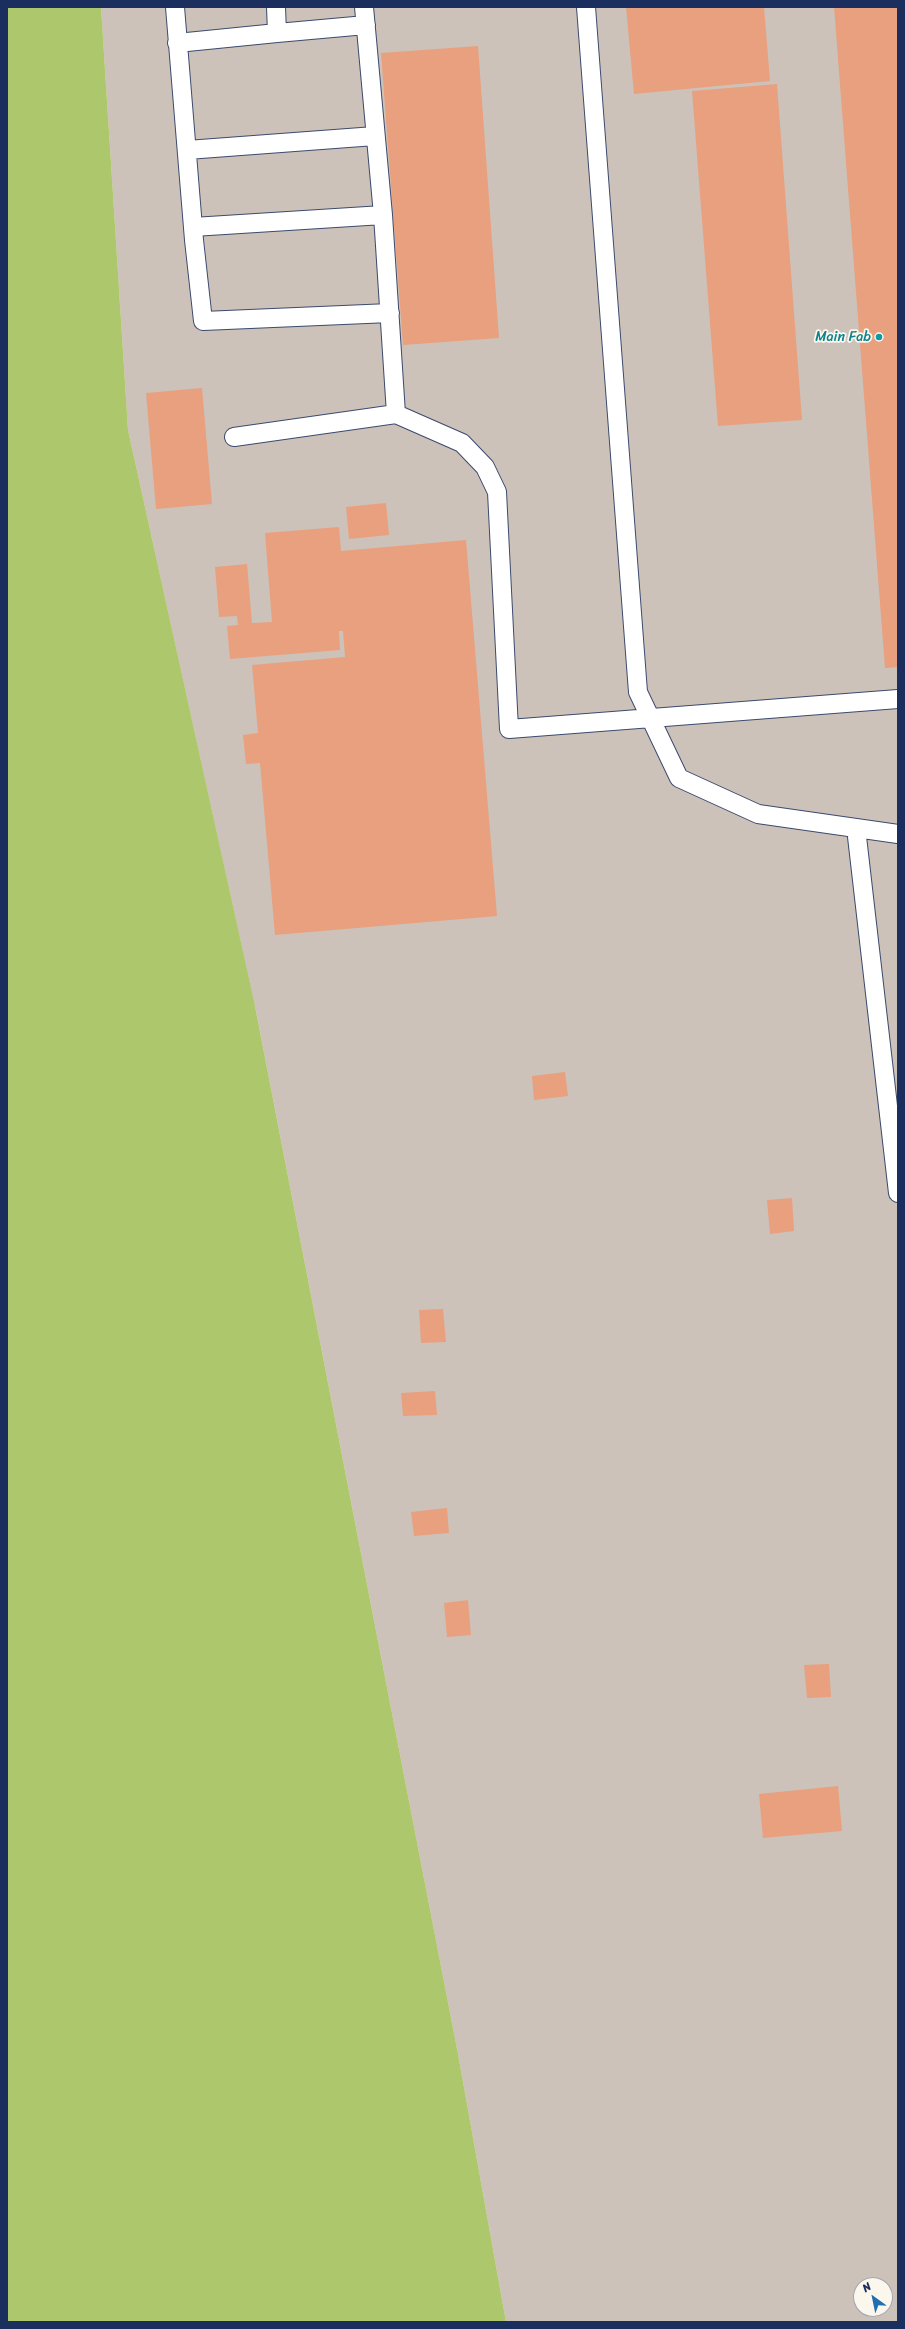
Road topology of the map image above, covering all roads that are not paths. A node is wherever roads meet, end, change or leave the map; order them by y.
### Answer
1 (175, 7) edge
2 (276, 7) edge
3 (364, 7) edge
4 (586, 7) edge
5 (366, 25) junction
6 (277, 33) junction
7 (177, 43) junction
8 (375, 136) junction
9 (187, 150) junction
10 (383, 215) junction
11 (193, 227) junction
12 (390, 313) junction
13 (396, 414) junction
14 (234, 437) dead end
15 (898, 699) edge
16 (650, 718) junction
17 (856, 828) junction
18 (898, 834) edge
19 (896, 1167) edge
20 (898, 1193) edge

1 - 7 lane
2 - 6 lane
3 - 5 lane
4 - 16 lane
5 - 6 lane
5 - 8 lane
6 - 7 lane
7 - 9 lane
8 - 9 lane
8 - 10 lane
9 - 11 lane
10 - 11 lane
10 - 12 lane
11 - 12 lane
12 - 13 lane
13 - 14 lane
13 - 16 lane
15 - 16 lane
16 - 17 lane
17 - 18 lane
17 - 19 lane
19 - 20 lane

